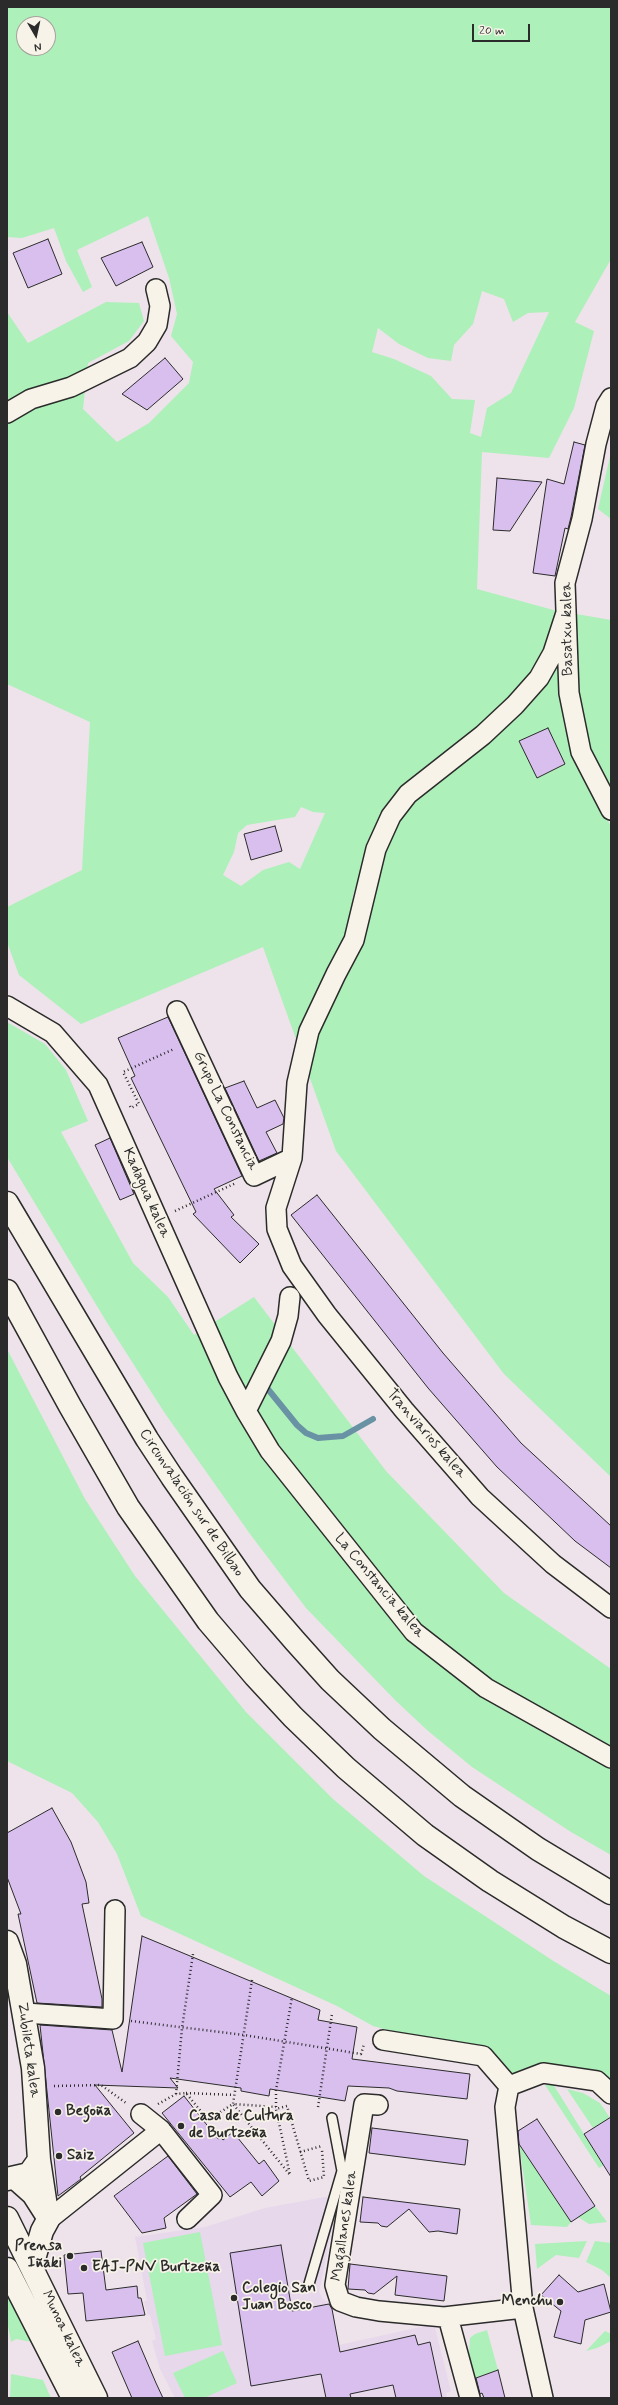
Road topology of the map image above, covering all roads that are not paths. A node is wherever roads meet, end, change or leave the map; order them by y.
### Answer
1 (156, 289) dead end
2 (611, 398) edge
3 (7, 413) edge
4 (566, 613) junction
5 (611, 810) edge
6 (7, 1006) edge
7 (177, 1011) dead end
8 (292, 1158) junction
9 (7, 1203) edge
10 (7, 1291) edge
11 (290, 1297) dead end
12 (246, 1411) junction
13 (611, 1608) edge
14 (611, 1758) edge
15 (611, 1893) edge
16 (115, 1910) dead end
17 (7, 1942) edge
18 (611, 1952) edge
19 (25, 2013) junction
20 (383, 2040) road end
21 (509, 2086) junction
22 (611, 2094) edge
23 (378, 2105) dead end
24 (141, 2114) road end
25 (332, 2118) road end
26 (161, 2130) junction
27 (39, 2160) junction
28 (348, 2172) junction
29 (10, 2179) edge
30 (7, 2218) edge
31 (187, 2219) dead end
32 (48, 2220) junction
33 (32, 2266) junction
34 (7, 2269) edge
35 (309, 2284) dead end
36 (523, 2308) junction
37 (448, 2317) junction
38 (73, 2398) edge
39 (96, 2398) edge
40 (470, 2398) edge
41 (543, 2398) edge

1 - 3 street
2 - 4 street, Basatxu kalea
4 - 5 street, Basatxu kalea
4 - 8 street
6 - 12 street, Kadagua kalea
7 - 8 street, Grupo La Constancia
8 - 13 street, Tranviarios kalea
9 - 15 main road, Circunvalación sur de Bilbao
10 - 18 main road
11 - 12 street
12 - 14 street, La Constancia kalea
16 - 19 street
17 - 19 main road, Zubileta kalea
19 - 27 main road, Zubileta kalea
20 - 21 street
21 - 22 street
21 - 36 street
23 - 28 street, Magallanes kalea
24 - 26 street
25 - 28 lane
26 - 31 street
26 - 32 street
27 - 29 main road
27 - 32 main road, Zubileta kalea
28 - 35 lane
28 - 37 street, Magallanes kalea
29 - 32 street
30 - 33 main road, Munoa kalea
32 - 33 main road
33 - 39 main road, Munoa kalea
34 - 38 main road, Munoa kalea
36 - 37 street, Magallanes kalea
36 - 41 street
37 - 40 street

